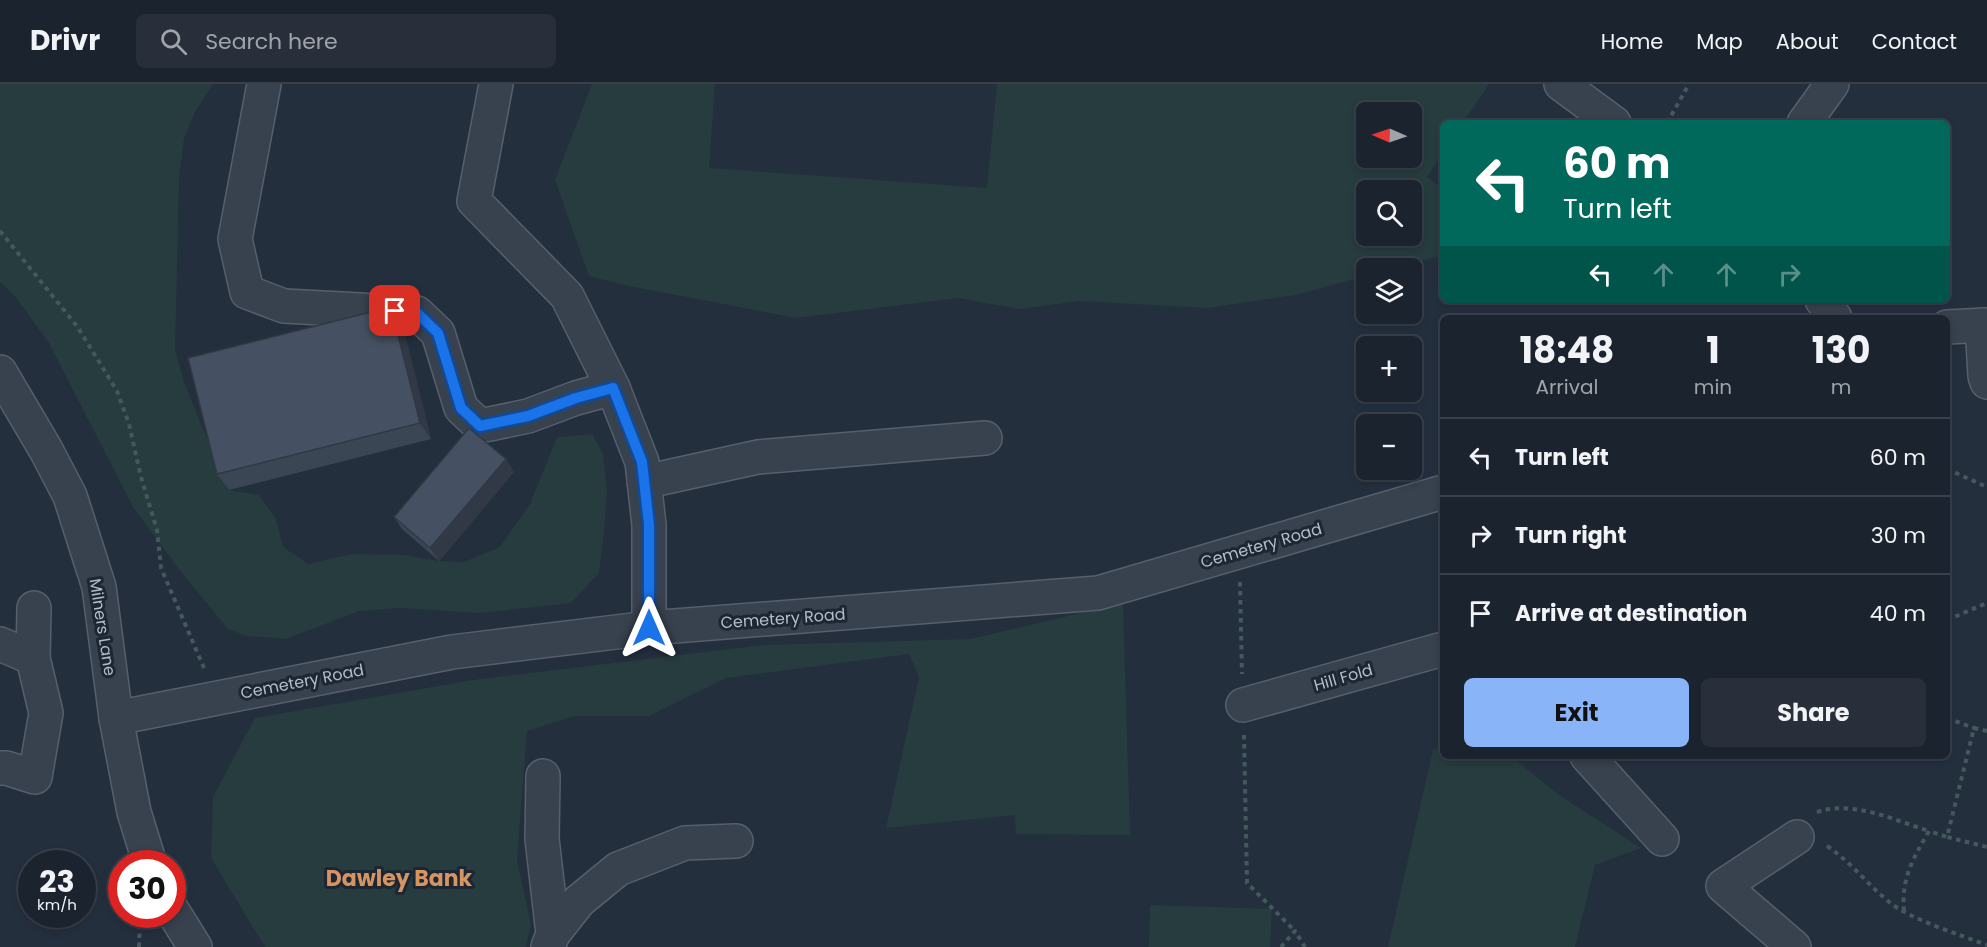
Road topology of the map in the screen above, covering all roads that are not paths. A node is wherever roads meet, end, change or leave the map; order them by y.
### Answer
1 (264, 84) edge
2 (495, 84) edge
3 (1561, 84) edge
4 (1832, 84) edge
5 (1610, 120) edge
6 (1806, 120) edge
7 (1984, 325) edge
8 (1950, 327) edge
9 (0, 372) edge
10 (1987, 382) edge
11 (613, 388) junction
12 (985, 438) dead end
13 (644, 482) junction
14 (1440, 493) edge
15 (34, 608) dead end
16 (649, 628) junction
17 (0, 644) edge
18 (1440, 650) edge
19 (33, 658) junction
20 (1243, 705) road end
21 (116, 718) junction
22 (1590, 759) edge
23 (23, 775) edge
24 (543, 776) dead end
25 (1809, 831) road end
26 (1662, 839) dead end
27 (736, 841) dead end
28 (146, 850) edge
29 (183, 928) edge
30 (550, 940) edge
31 (195, 947) edge
32 (1794, 947) edge

1 - 11 street
2 - 11 street
3 - 5 street
4 - 6 street
7 - 8 street
7 - 10 street
9 - 21 street, Milners Lane
11 - 13 street
12 - 13 street
13 - 16 street
14 - 16 street, Cemetery Road
15 - 19 street
16 - 21 street, Cemetery Road
17 - 19 street
18 - 20 street, Hill Fold
19 - 23 street
21 - 28 street, Milners Lane
22 - 26 street
24 - 30 street
25 - 32 street
27 - 30 street
29 - 31 street

